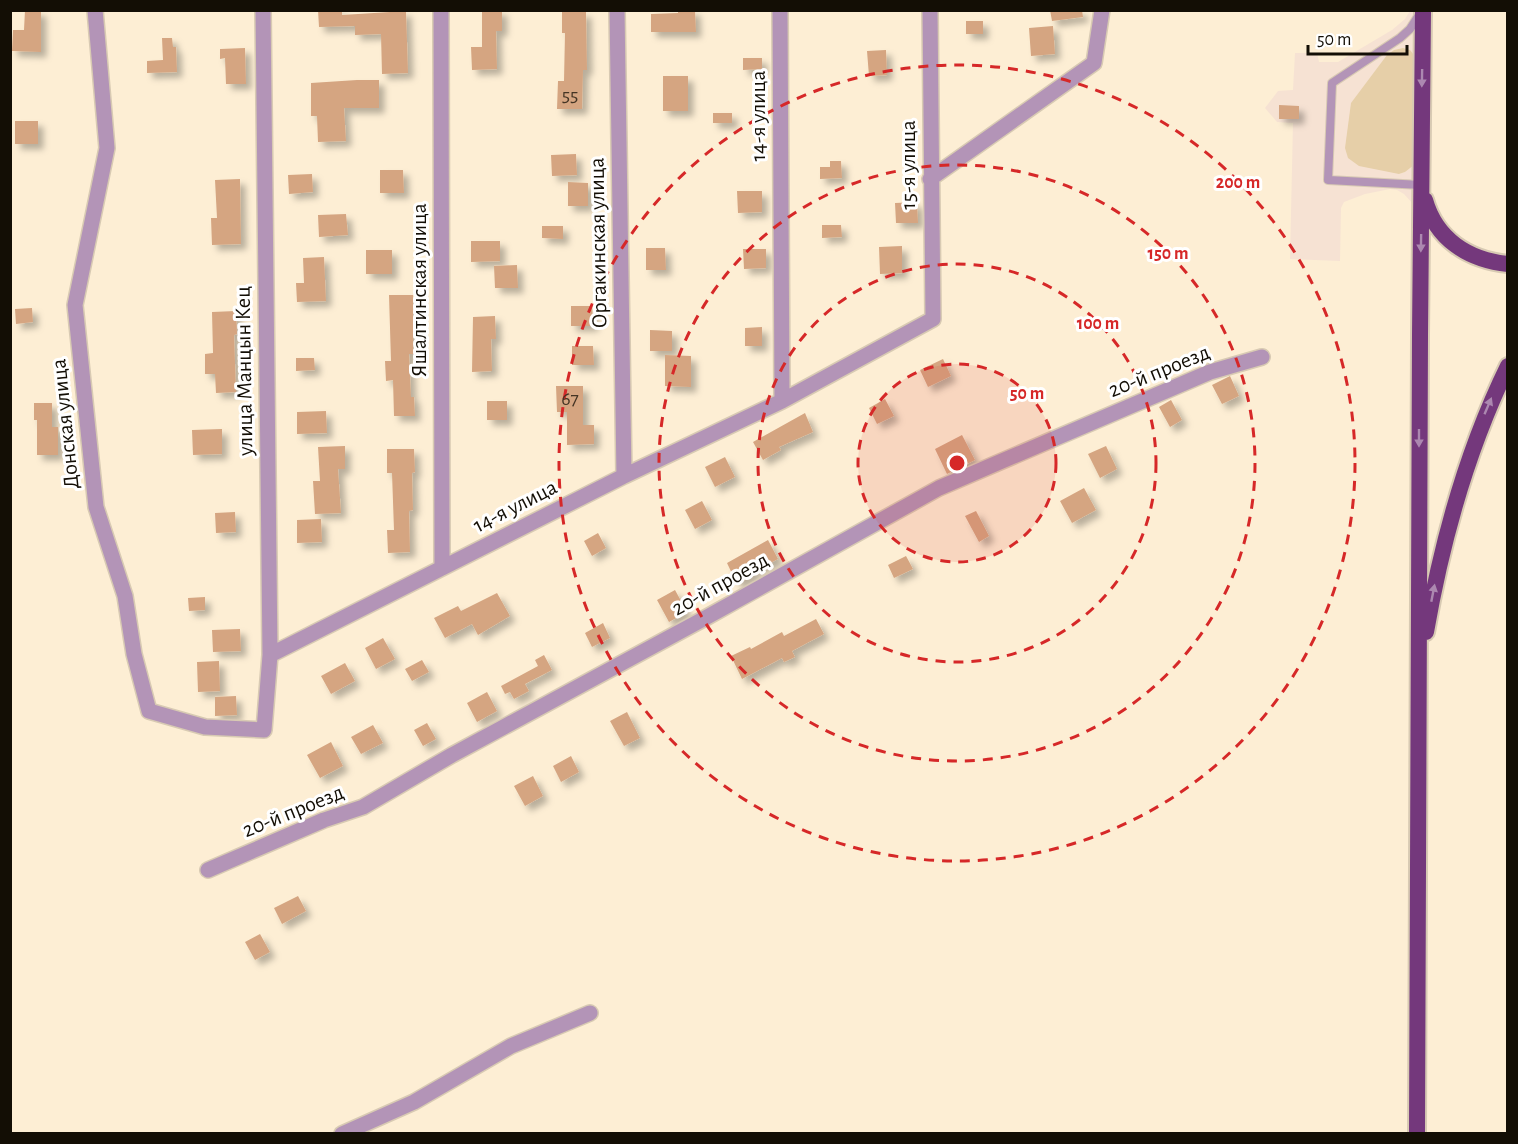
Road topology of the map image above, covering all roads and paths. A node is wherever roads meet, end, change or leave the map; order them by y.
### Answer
1 (95, 10) edge
2 (263, 10) edge
3 (441, 10) edge
4 (617, 10) edge
5 (780, 10) edge
6 (930, 10) edge
7 (1102, 10) edge
8 (1422, 10) edge
9 (930, 179) junction
10 (1421, 185) junction
11 (1508, 264) edge
12 (933, 320) joint
13 (1262, 357) dead end
14 (1508, 366) edge
15 (782, 401) junction
16 (624, 476) junction
17 (442, 568) junction
18 (270, 655) junction
19 (1418, 692) junction
20 (264, 730) joint
21 (208, 870) dead end
22 (590, 1013) dead end
23 (342, 1134) edge
24 (1417, 1134) edge

1 - 20 street, Донская улица
2 - 18 street, улица Манцын Кец
3 - 17 street, Яшалтинская улица
4 - 16 street, Оргакинская улица
5 - 15 street, 14-я улица
6 - 9 street, 15-я улица
7 - 9 street
8 -> 10 highway
8 - 10 lane
9 - 12 street, 15-я улица
10 - 11 highway
10 -> 19 highway
12 - 15 street, 14-я улица
13 - 21 street, 20-й проезд
19 -> 14 highway
15 - 16 street, 14-я улица
16 - 17 street, 14-я улица
17 - 18 street, 14-я улица
18 - 20 street, улица Манцын Кец
19 - 24 highway
22 - 23 street

